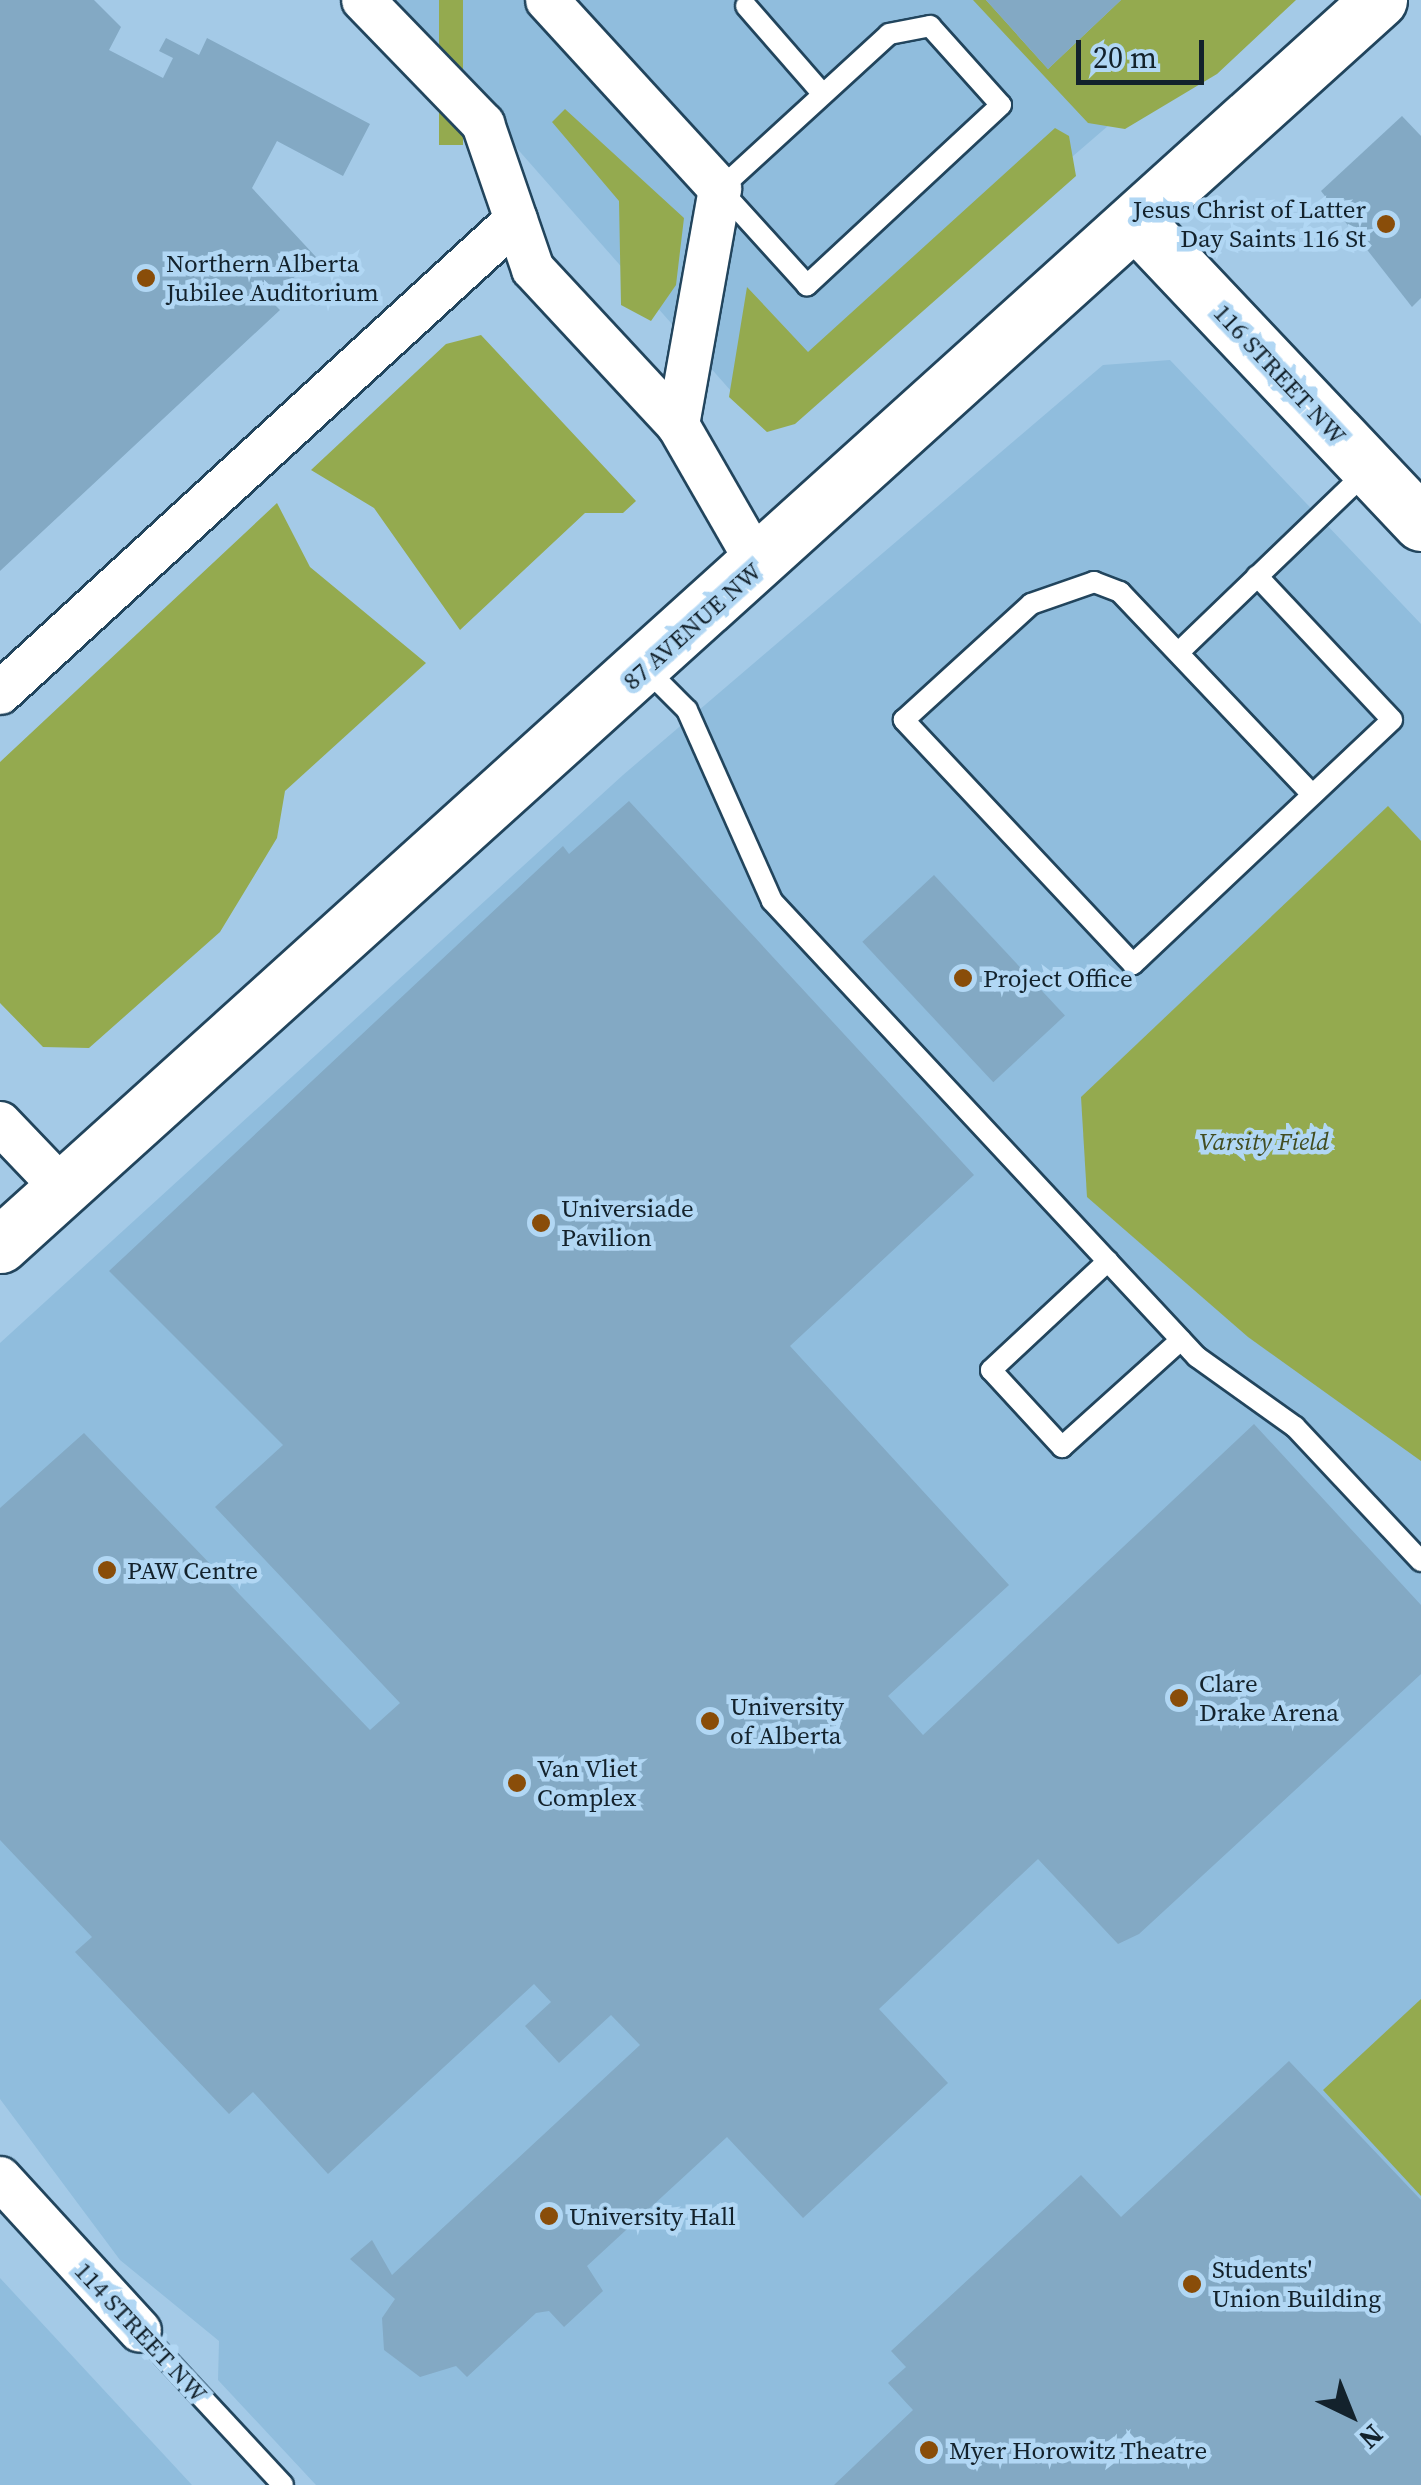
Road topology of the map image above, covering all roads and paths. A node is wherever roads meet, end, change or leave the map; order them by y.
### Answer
1 (364, 0) edge
2 (547, 0) edge
3 (1378, 0) edge
4 (746, 6) dead end
5 (822, 93) junction
6 (720, 189) junction
7 (516, 220) junction
8 (1139, 225) junction
9 (678, 425) junction
10 (1370, 468) junction
11 (1417, 512) edge
12 (759, 566) junction
13 (1257, 576) junction
14 (1179, 652) junction
15 (645, 668) junction
16 (0, 693) edge
17 (1312, 794) junction
18 (0, 1123) edge
19 (64, 1189) junction
20 (0, 1245) edge
21 (1108, 1262) junction
22 (1181, 1340) junction
23 (1421, 1560) edge
24 (0, 2178) edge
25 (140, 2331) joint
26 (283, 2485) edge

1 - 7 street
2 - 6 street
3 - 8 main road, 87 AVENUE NW
4 - 5 lane
5 - 6 lane
5 - 6 lane
6 - 9 street
7 - 9 street
7 - 16 street
8 - 10 main road, 116 STREET NW
8 - 12 main road, 87 AVENUE NW
9 - 12 street
10 - 11 main road, 116 STREET NW
10 - 13 lane
12 - 15 main road, 87 AVENUE NW
13 - 14 lane
13 - 17 lane
14 - 17 lane
14 - 17 lane
15 - 19 main road, 87 AVENUE NW
15 - 21 lane
18 - 19 street
19 - 20 main road, 87 AVENUE NW
21 - 22 lane
21 - 22 lane
22 - 23 lane
24 - 25 street, 114 STREET NW
25 - 26 lane, 114 STREET NW

